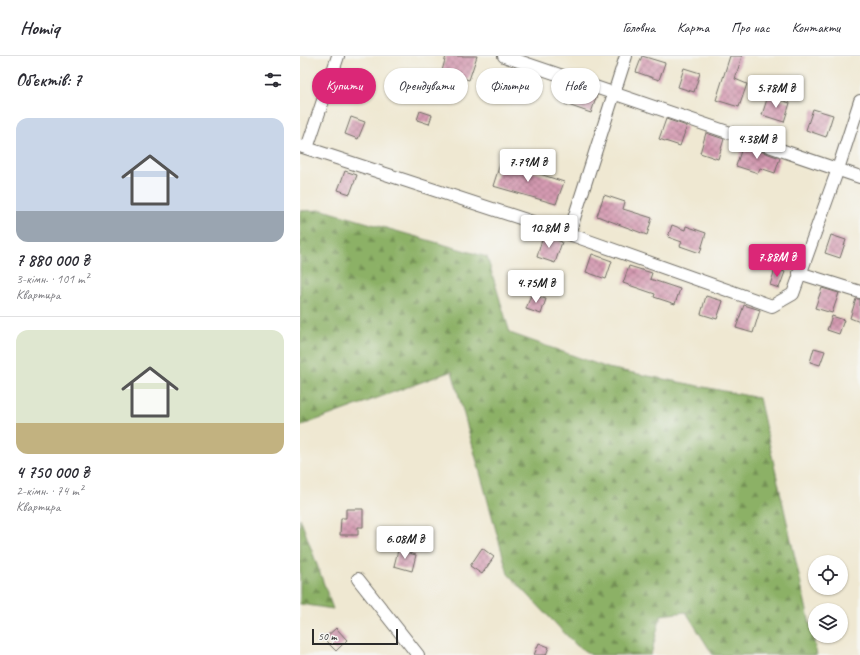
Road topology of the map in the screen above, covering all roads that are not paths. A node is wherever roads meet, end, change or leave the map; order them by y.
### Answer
1 (338, 56) edge
2 (504, 56) edge
3 (626, 56) edge
4 (614, 94) junction
5 (860, 101) edge
6 (303, 147) edge
7 (838, 169) junction
8 (860, 177) edge
9 (569, 234) junction
10 (799, 273) junction
11 (860, 292) edge
12 (358, 579) dead end
13 (418, 655) edge

1 - 6 street
2 - 4 street
3 - 4 street
4 - 7 street
4 - 9 street
5 - 7 street
6 - 9 street
7 - 8 street
7 - 10 street
9 - 10 street
10 - 11 street
12 - 13 street

